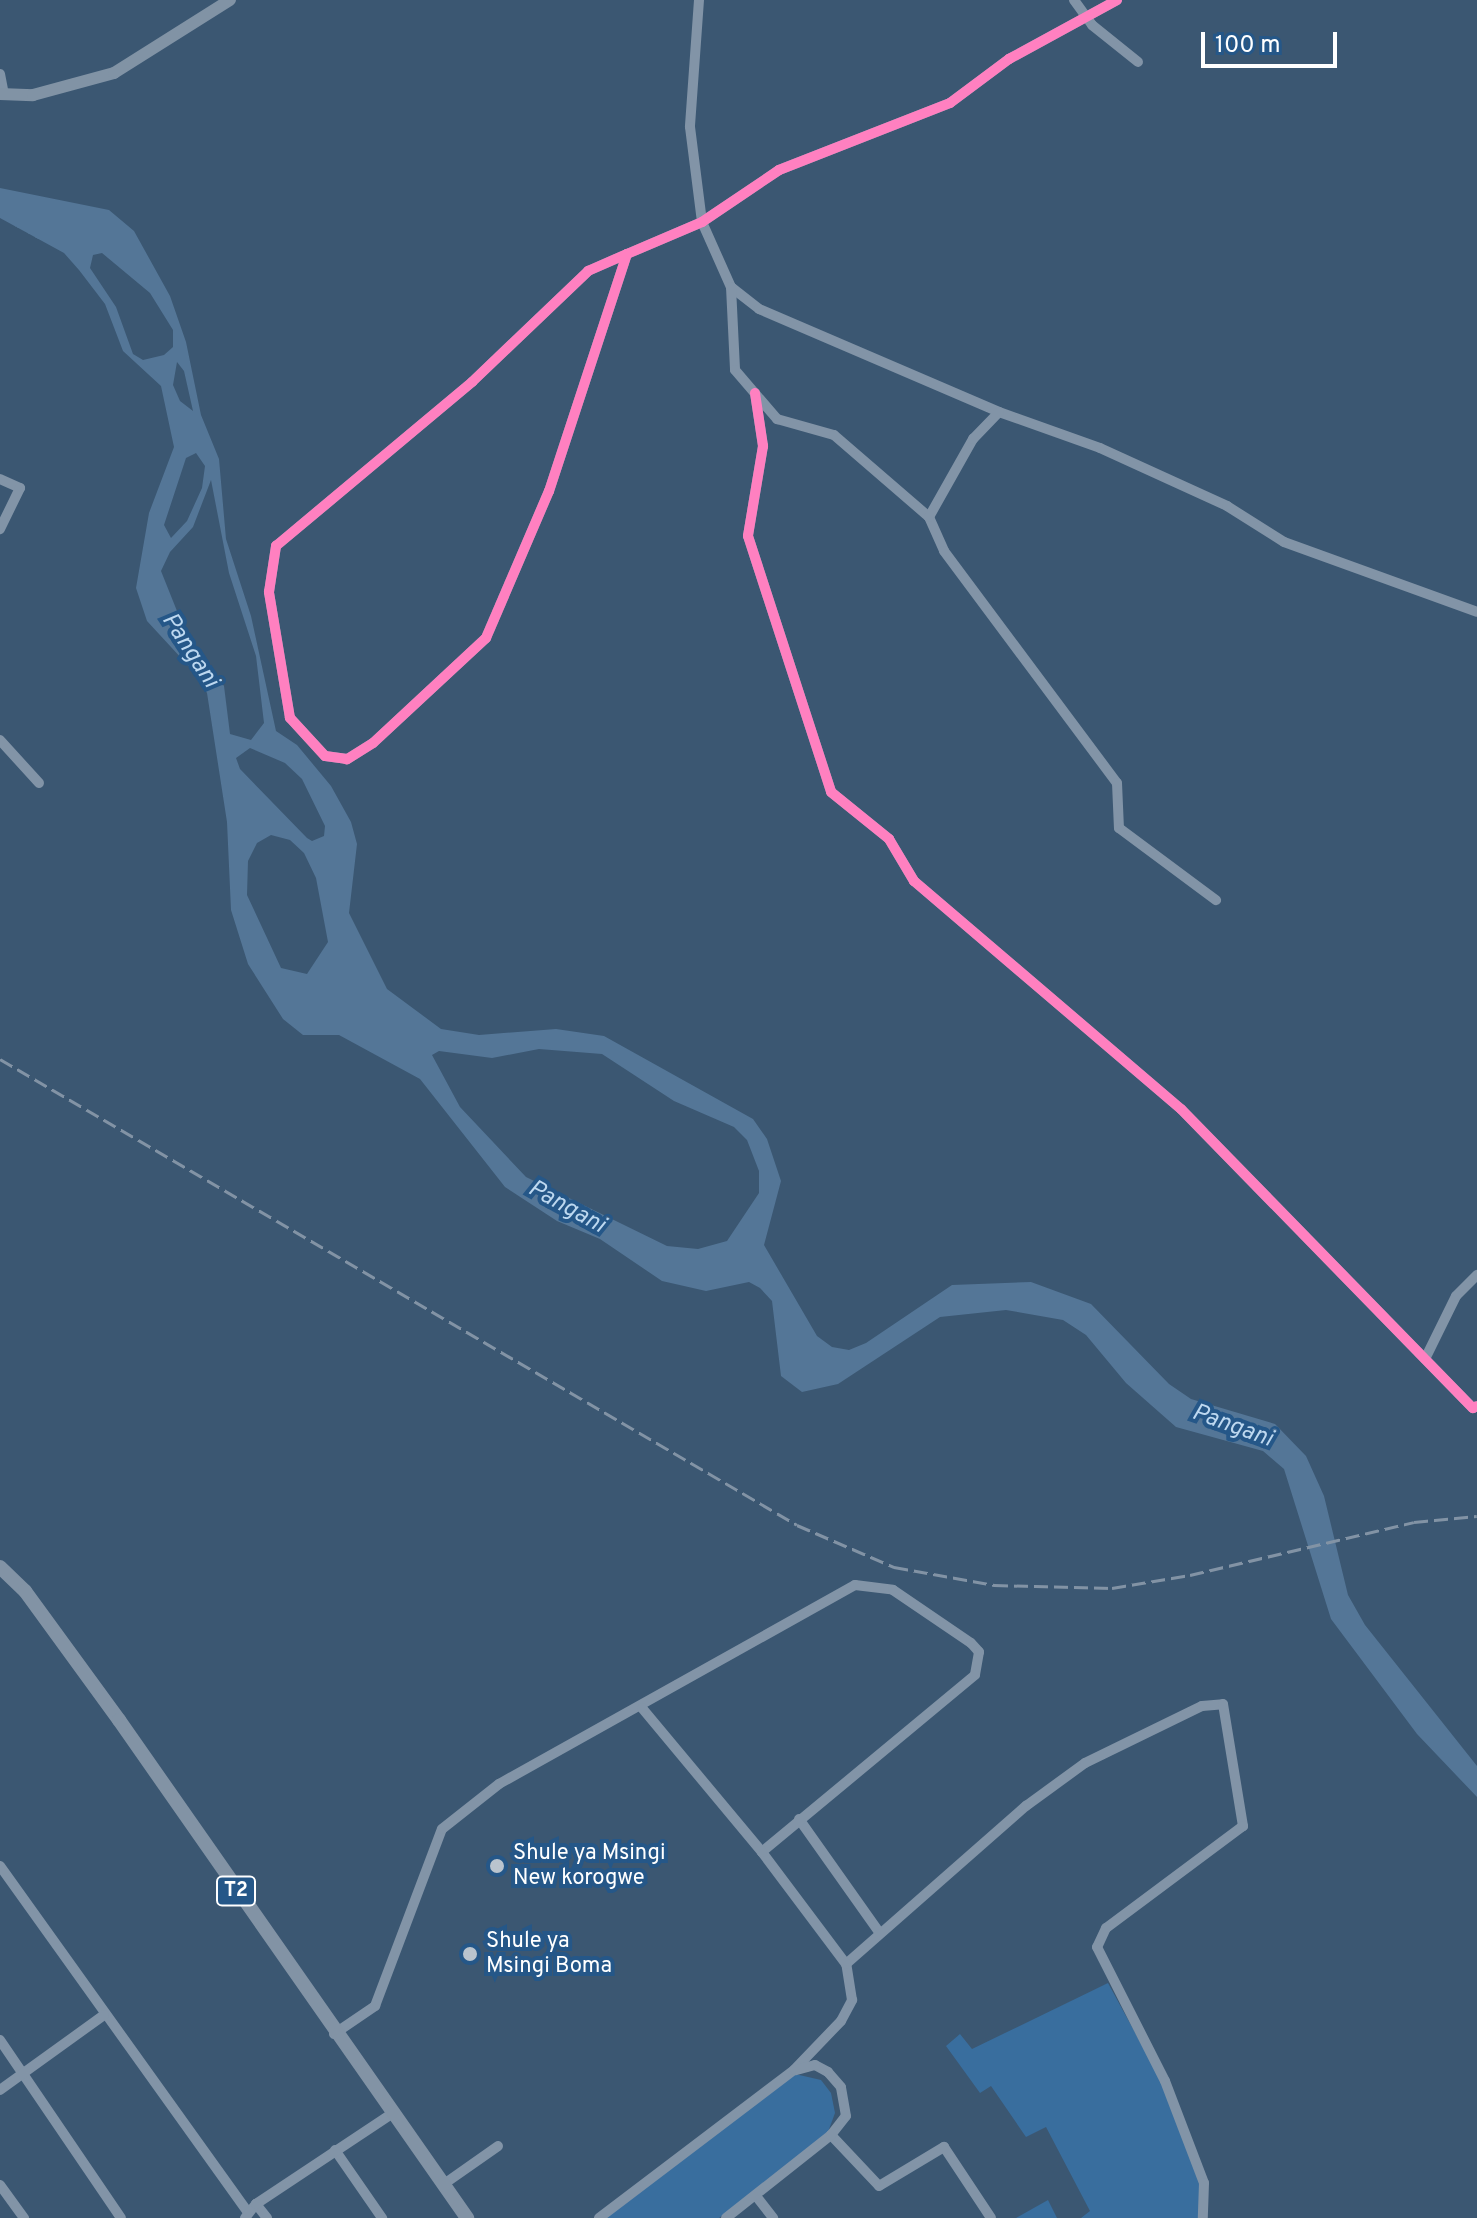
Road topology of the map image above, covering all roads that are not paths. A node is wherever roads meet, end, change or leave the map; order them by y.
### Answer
1 (230, 0) edge
2 (699, 0) edge
3 (1074, 0) edge
4 (1117, 0) edge
5 (1086, 16) junction
6 (1138, 62) dead end
7 (0, 74) edge
8 (2, 94) edge
9 (702, 222) junction
10 (627, 254) junction
11 (731, 287) junction
12 (755, 393) junction
13 (999, 412) junction
14 (0, 479) edge
15 (929, 517) junction
16 (0, 529) edge
17 (1477, 612) edge
18 (0, 740) edge
19 (39, 783) dead end
20 (1216, 900) dead end
21 (1477, 1275) edge
22 (1425, 1359) junction
23 (1477, 1406) edge
24 (0, 1567) edge
25 (642, 1708) junction
26 (799, 1819) junction
27 (762, 1852) junction
28 (0, 1866) edge
29 (879, 1932) junction
30 (846, 1964) junction
31 (104, 2015) junction
32 (334, 2034) junction
33 (0, 2040) edge
34 (794, 2070) junction
35 (24, 2073) junction
36 (0, 2090) edge
37 (393, 2113) junction
38 (831, 2135) junction
39 (498, 2146) dead end
40 (335, 2150) junction
41 (444, 2184) junction
42 (0, 2185) edge
43 (756, 2196) junction
44 (249, 2211) edge
45 (24, 2218) edge
46 (121, 2218) edge
47 (267, 2218) edge
48 (382, 2218) edge
49 (467, 2218) edge
50 (599, 2218) edge
51 (726, 2218) edge
52 (773, 2218) edge
53 (991, 2218) edge
54 (1203, 2218) edge

1 - 8 main road
2 - 9 street
3 - 5 street
4 - 5 street
5 - 6 street
5 - 9 street
7 - 8 street
9 - 10 street
9 - 11 street
10 - 10 street
11 - 12 street
11 - 13 street
12 - 15 street
12 - 22 street
13 - 15 street
13 - 17 street
14 - 16 street
15 - 20 street
18 - 19 street
21 - 22 street
22 - 23 street
24 - 32 highway, T2
25 - 26 street
25 - 27 street
25 - 32 street
26 - 27 street
26 - 29 street
27 - 30 street
28 - 31 street
29 - 30 street
29 - 54 street
30 - 34 street
31 - 35 street
31 - 44 street
32 - 37 highway, T2
33 - 35 street
34 - 38 street
34 - 50 street
35 - 36 street
35 - 46 street
37 - 40 street
37 - 41 highway, T2
38 - 43 street
38 - 53 street
39 - 41 street
40 - 44 street
40 - 48 street
41 - 49 highway, T2
42 - 45 street
43 - 51 street
43 - 52 street
44 - 47 street

